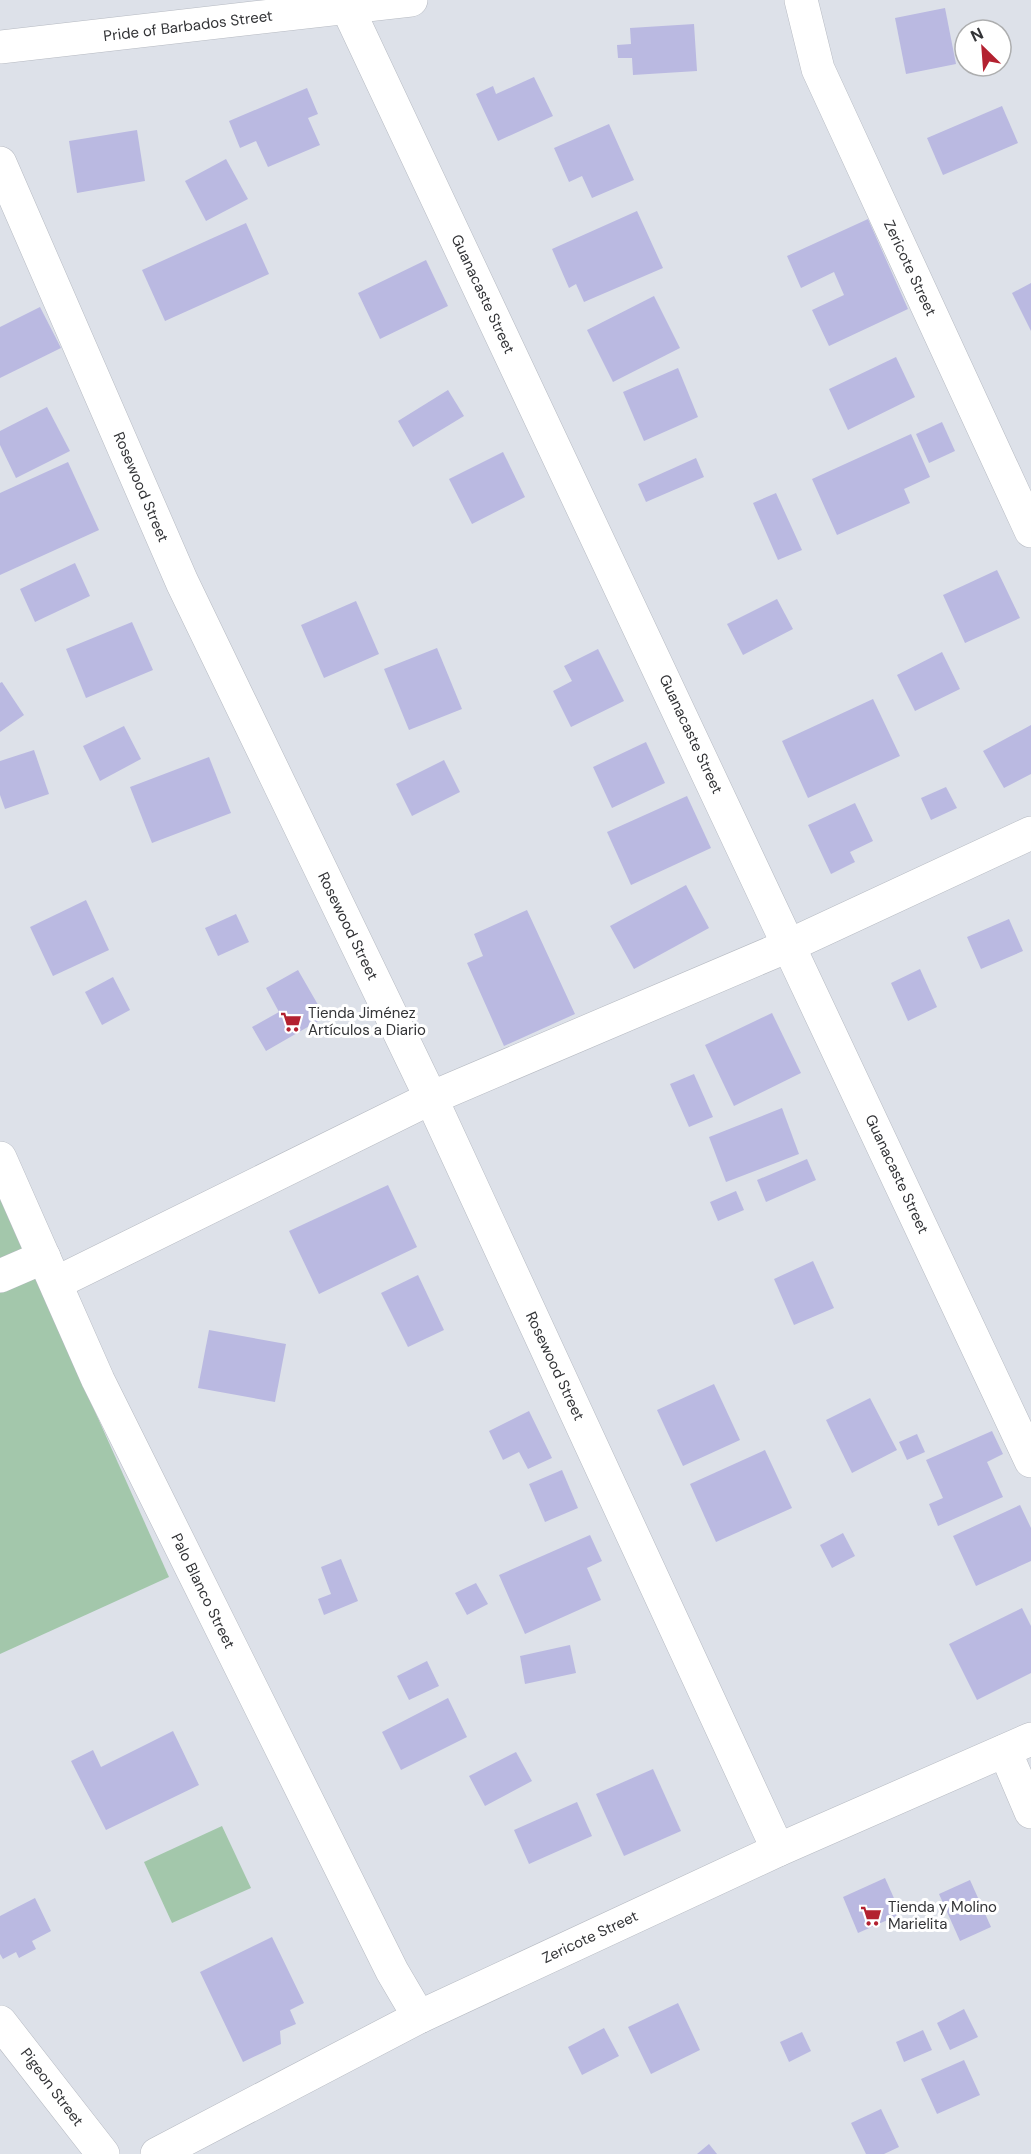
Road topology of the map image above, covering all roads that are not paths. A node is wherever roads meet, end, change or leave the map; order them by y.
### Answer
1 (411, 0) edge
2 (801, 0) edge
3 (347, 7) junction
4 (0, 47) edge
5 (0, 163) edge
6 (1027, 510) edge
7 (1031, 833) edge
8 (790, 945) junction
9 (431, 1098) junction
10 (0, 1158) edge
11 (50, 1270) junction
12 (0, 1276) edge
13 (1031, 1461) edge
14 (1018, 1745) edge
15 (1031, 1812) edge
16 (778, 1850) junction
17 (419, 2016) junction
18 (0, 2022) edge
19 (103, 2154) edge
20 (157, 2154) edge

1 - 3 street, Pride of Barbados Street
2 - 6 street, Zericote Street
3 - 4 street, Pride of Barbados Street
3 - 8 street, Guanacaste Street
5 - 9 street, Rosewood Street
7 - 8 street
8 - 9 street
8 - 13 street, Guanacaste Street
9 - 11 street
9 - 16 street, Rosewood Street
10 - 11 street, Palo Blanco Street
11 - 12 street
11 - 17 street, Palo Blanco Street
14 - 15 street
14 - 16 street, Zericote Street
16 - 17 street, Zericote Street
17 - 20 street, Zericote Street
18 - 19 street, Pigeon Street

